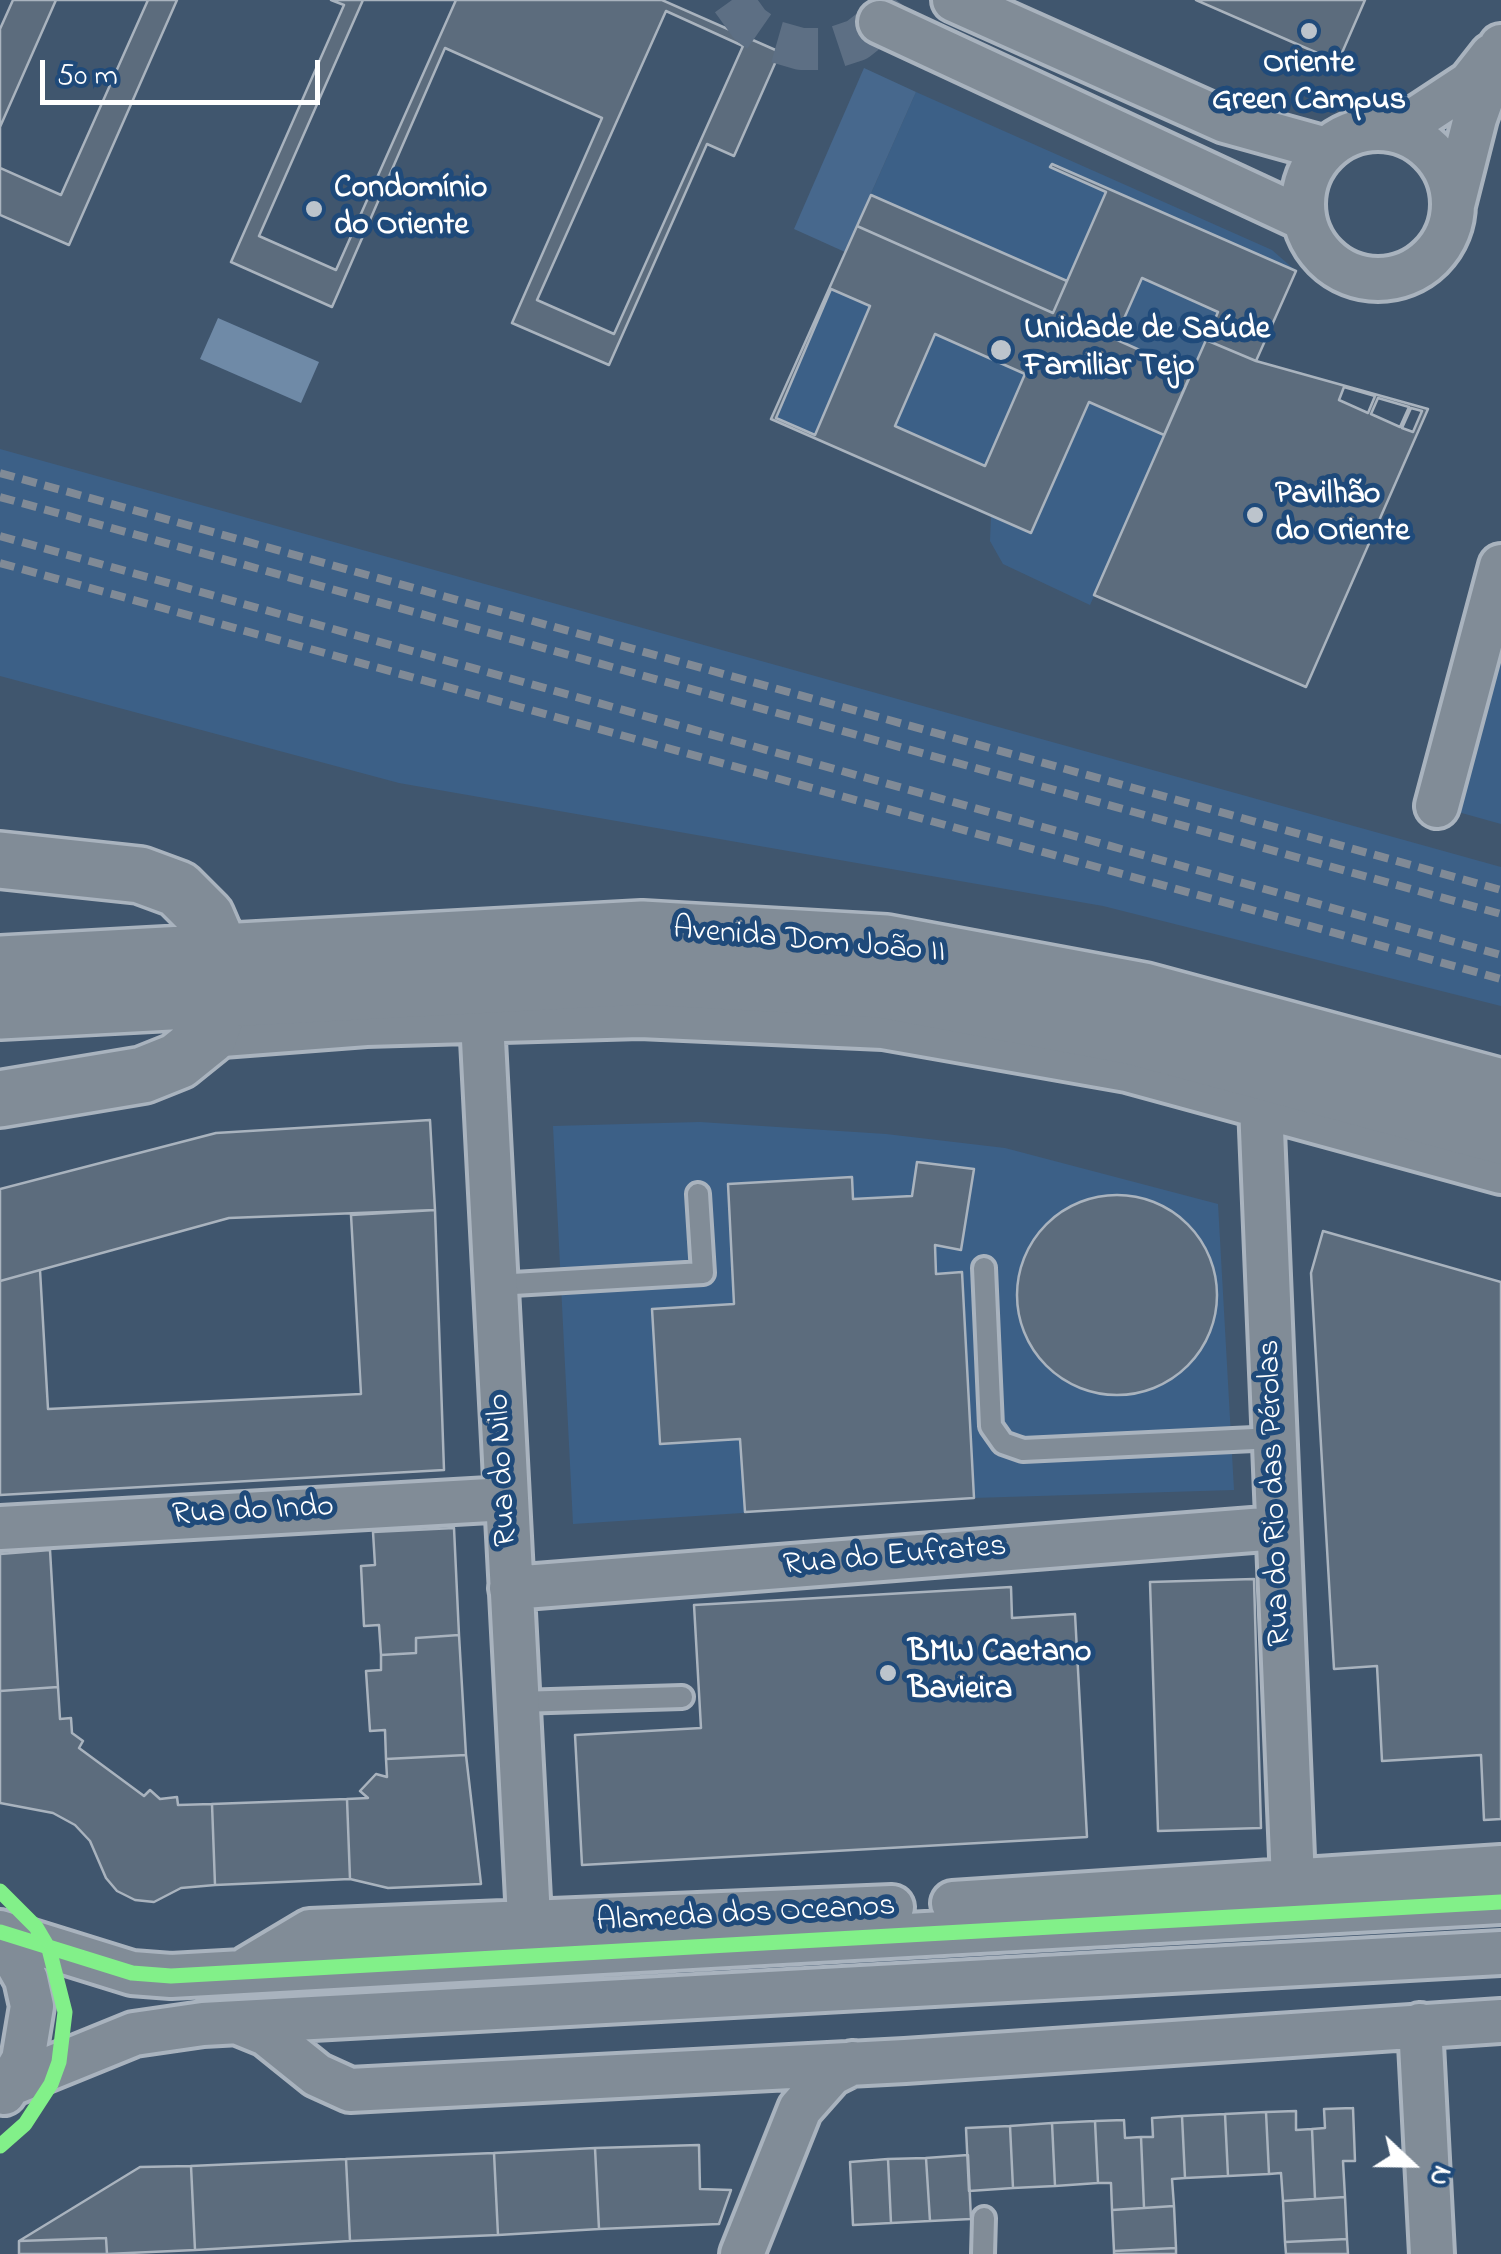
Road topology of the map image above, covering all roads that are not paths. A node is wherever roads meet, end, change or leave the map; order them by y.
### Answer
1 (954, 0) edge
2 (880, 22) dead end
3 (1501, 45) edge
4 (1398, 131) junction
5 (1326, 148) junction
6 (1453, 206) junction
7 (1304, 219) junction
8 (1501, 566) edge
9 (1436, 806) dead end
10 (0, 860) edge
11 (0, 964) edge
12 (217, 996) junction
13 (0, 1011) edge
14 (482, 1021) junction
15 (1501, 1087) edge
16 (0, 1098) edge
17 (1261, 1106) junction
18 (1501, 1136) edge
19 (1501, 1172) edge
20 (698, 1194) dead end
21 (984, 1268) dead end
22 (496, 1285) junction
23 (1275, 1438) junction
24 (507, 1499) junction
25 (0, 1528) edge
26 (1278, 1528) junction
27 (511, 1588) junction
28 (682, 1698) dead end
29 (518, 1702) junction
30 (1501, 1868) edge
31 (1293, 1881) junction
32 (1501, 1902) edge
33 (528, 1918) junction
34 (0, 1932) edge
35 (1501, 1953) edge
36 (244, 1970) junction
37 (1501, 2021) edge
38 (238, 2023) junction
39 (1420, 2025) junction
40 (853, 2064) junction
41 (738, 2070) junction
42 (6, 2091) edge
43 (787, 2140) junction
44 (984, 2218) dead end
45 (745, 2253) edge
46 (984, 2254) edge
47 (1432, 2254) edge

1 - 5 street
2 - 7 street
3 - 4 street
3 - 6 street
4 - 5 street
4 - 6 street
5 - 7 street
6 - 7 street
8 - 9 street
10 - 12 main road
11 - 12 main road, Avenida Dom João II
12 - 13 main road, Avenida Dom João II
12 - 14 street
12 - 15 main road, Avenida Dom João II
12 - 16 main road
12 - 18 main road, Avenida Dom João II
14 - 17 street
14 - 22 street, Rua do Nilo
17 - 19 street
17 - 23 street, Rua do Rio das Pérolas
20 - 22 lane
21 - 23 lane
22 - 24 street, Rua do Nilo
23 - 26 street, Rua do Rio das Pérolas
24 - 25 street, Rua do Indo
24 - 27 street, Rua do Nilo
26 - 27 street, Rua do Eufrates
26 - 31 street, Rua do Rio das Pérolas
27 - 29 street, Rua do Nilo
28 - 29 lane
29 - 33 street, Rua do Nilo
30 - 31 street, Alameda dos Oceanos
31 - 33 street, Alameda dos Oceanos
32 - 36 street, Alameda dos Oceanos
33 - 36 street, Alameda dos Oceanos
34 - 36 street, Alameda dos Oceanos
34 - 42 street
35 - 38 street
37 - 39 street
38 - 41 street
38 - 42 street
39 - 40 street
39 - 47 street
40 - 41 street
40 - 43 street
41 - 43 street
43 - 45 street
44 - 46 lane

